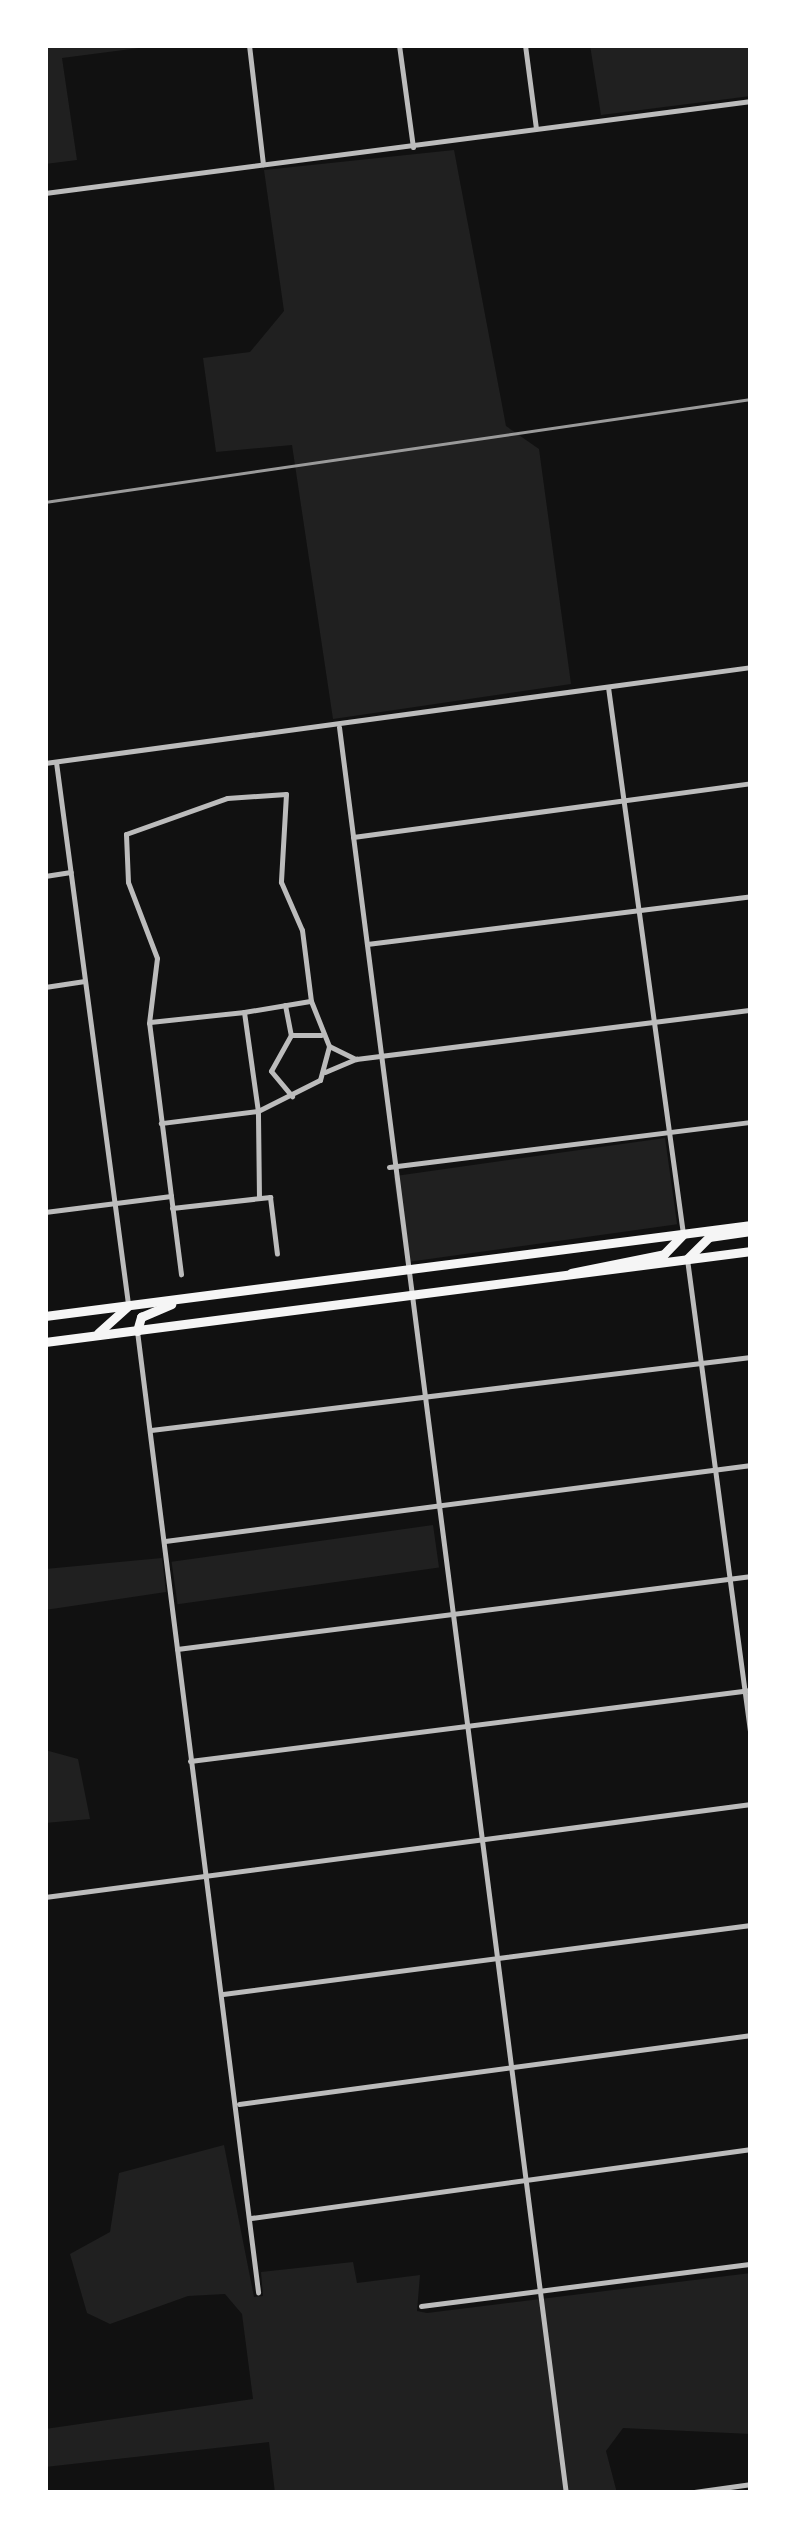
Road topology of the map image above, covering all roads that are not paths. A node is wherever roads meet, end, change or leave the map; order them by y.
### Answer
1 (249, 45) edge
2 (400, 45) edge
3 (525, 45) edge
4 (751, 101) edge
5 (536, 128) junction
6 (413, 147) junction
7 (263, 164) junction
8 (45, 193) edge
9 (751, 667) edge
10 (608, 686) junction
11 (338, 727) junction
12 (56, 762) junction
13 (45, 763) edge
14 (751, 783) edge
15 (624, 800) junction
16 (353, 837) junction
17 (71, 872) junction
18 (45, 876) edge
19 (751, 896) edge
20 (638, 910) junction
21 (367, 944) junction
22 (85, 981) junction
23 (45, 987) edge
24 (311, 1001) junction
25 (284, 1005) junction
26 (751, 1010) edge
27 (244, 1012) junction
28 (149, 1022) junction
29 (654, 1022) junction
30 (291, 1035) junction
31 (321, 1035) junction
32 (329, 1046) junction
33 (380, 1056) junction
34 (356, 1059) junction
35 (325, 1072) junction
36 (292, 1096) junction
37 (258, 1111) junction
38 (751, 1122) edge
39 (161, 1123) junction
40 (669, 1132) junction
41 (389, 1167) junction
42 (170, 1196) junction
43 (259, 1198) junction
44 (114, 1202) junction
45 (172, 1208) junction
46 (45, 1212) edge
47 (751, 1228) edge
48 (683, 1234) junction
49 (751, 1251) edge
50 (277, 1254) dead end
51 (687, 1259) junction
52 (404, 1270) junction
53 (181, 1274) dead end
54 (569, 1275) junction
55 (409, 1295) junction
56 (179, 1299) junction
57 (128, 1306) junction
58 (45, 1316) edge
59 (137, 1330) junction
60 (94, 1335) junction
61 (45, 1342) edge
62 (751, 1357) edge
63 (703, 1364) junction
64 (419, 1396) junction
65 (151, 1430) junction
66 (751, 1465) edge
67 (716, 1469) junction
68 (435, 1505) junction
69 (165, 1541) junction
70 (751, 1576) edge
71 (729, 1579) junction
72 (450, 1614) junction
73 (177, 1649) junction
74 (748, 1691) edge
75 (467, 1728) junction
76 (751, 1737) edge
77 (190, 1762) junction
78 (751, 1804) edge
79 (482, 1841) junction
80 (208, 1876) junction
81 (45, 1896) edge
82 (751, 1925) edge
83 (498, 1958) junction
84 (223, 1994) junction
85 (751, 2035) edge
86 (512, 2067) junction
87 (238, 2104) junction
88 (751, 2148) edge
89 (527, 2180) junction
90 (251, 2218) junction
91 (751, 2264) edge
92 (543, 2288) junction
93 (258, 2292) dead end
94 (421, 2306) dead end
95 (751, 2484) edge
96 (566, 2493) edge
97 (686, 2493) edge

1 - 7 street
2 - 6 street
3 - 5 street
4 - 5 street
5 - 6 street
6 - 7 street
7 - 8 street
9 - 10 street
10 - 11 street
10 - 15 street
11 - 12 street
11 - 16 street
12 - 13 street
12 - 17 street
14 - 15 street
15 - 16 street
15 - 20 street
16 - 21 street
17 - 18 street
17 - 22 street
19 - 20 street
20 - 21 street
20 - 29 street
21 - 33 street
22 - 23 street
22 - 44 street
24 - 25 street
24 - 28 street
24 - 31 street
25 - 27 street
25 - 30 street
26 - 29 street
27 - 28 street
27 - 37 street
28 - 39 street
29 - 33 street
29 - 40 street
30 - 31 street
30 - 36 street
31 - 32 street
32 - 34 street
32 - 35 street
33 - 34 street
33 - 41 street
34 - 35 street
35 - 36 street
36 - 37 street
37 - 39 street
37 - 43 street
38 - 40 street
39 - 42 street
40 - 41 street
40 - 48 street
41 - 52 street
42 - 44 street
42 - 45 street
43 - 45 street
43 - 50 street
44 - 46 street
44 - 57 street
45 - 53 street
47 - 48 main road
47 - 51 main road
48 - 52 main road
48 - 54 main road
49 - 51 main road
51 - 54 main road
51 - 63 street
52 - 55 street
52 - 56 main road
54 - 55 main road
55 - 59 main road
55 - 64 street
56 - 57 main road
56 - 59 main road
57 - 58 main road
57 - 60 main road
59 - 60 main road
59 - 65 street
60 - 61 main road
62 - 63 street
63 - 64 street
63 - 67 street
64 - 65 street
64 - 68 street
65 - 69 street
66 - 67 street
67 - 68 street
67 - 71 street
68 - 69 street
68 - 72 street
69 - 73 street
70 - 71 street
71 - 72 street
71 - 74 street
72 - 73 street
72 - 75 street
73 - 77 street
74 - 75 street
74 - 76 street
75 - 77 street
75 - 79 street
77 - 80 street
78 - 79 street
79 - 80 street
79 - 83 street
80 - 81 street
80 - 84 street
82 - 83 street
83 - 84 street
83 - 86 street
84 - 87 street
85 - 86 street
86 - 87 street
86 - 89 street
87 - 90 street
88 - 89 street
89 - 90 street
89 - 92 street
90 - 93 street
91 - 92 street
92 - 94 street
92 - 96 street
95 - 97 street

